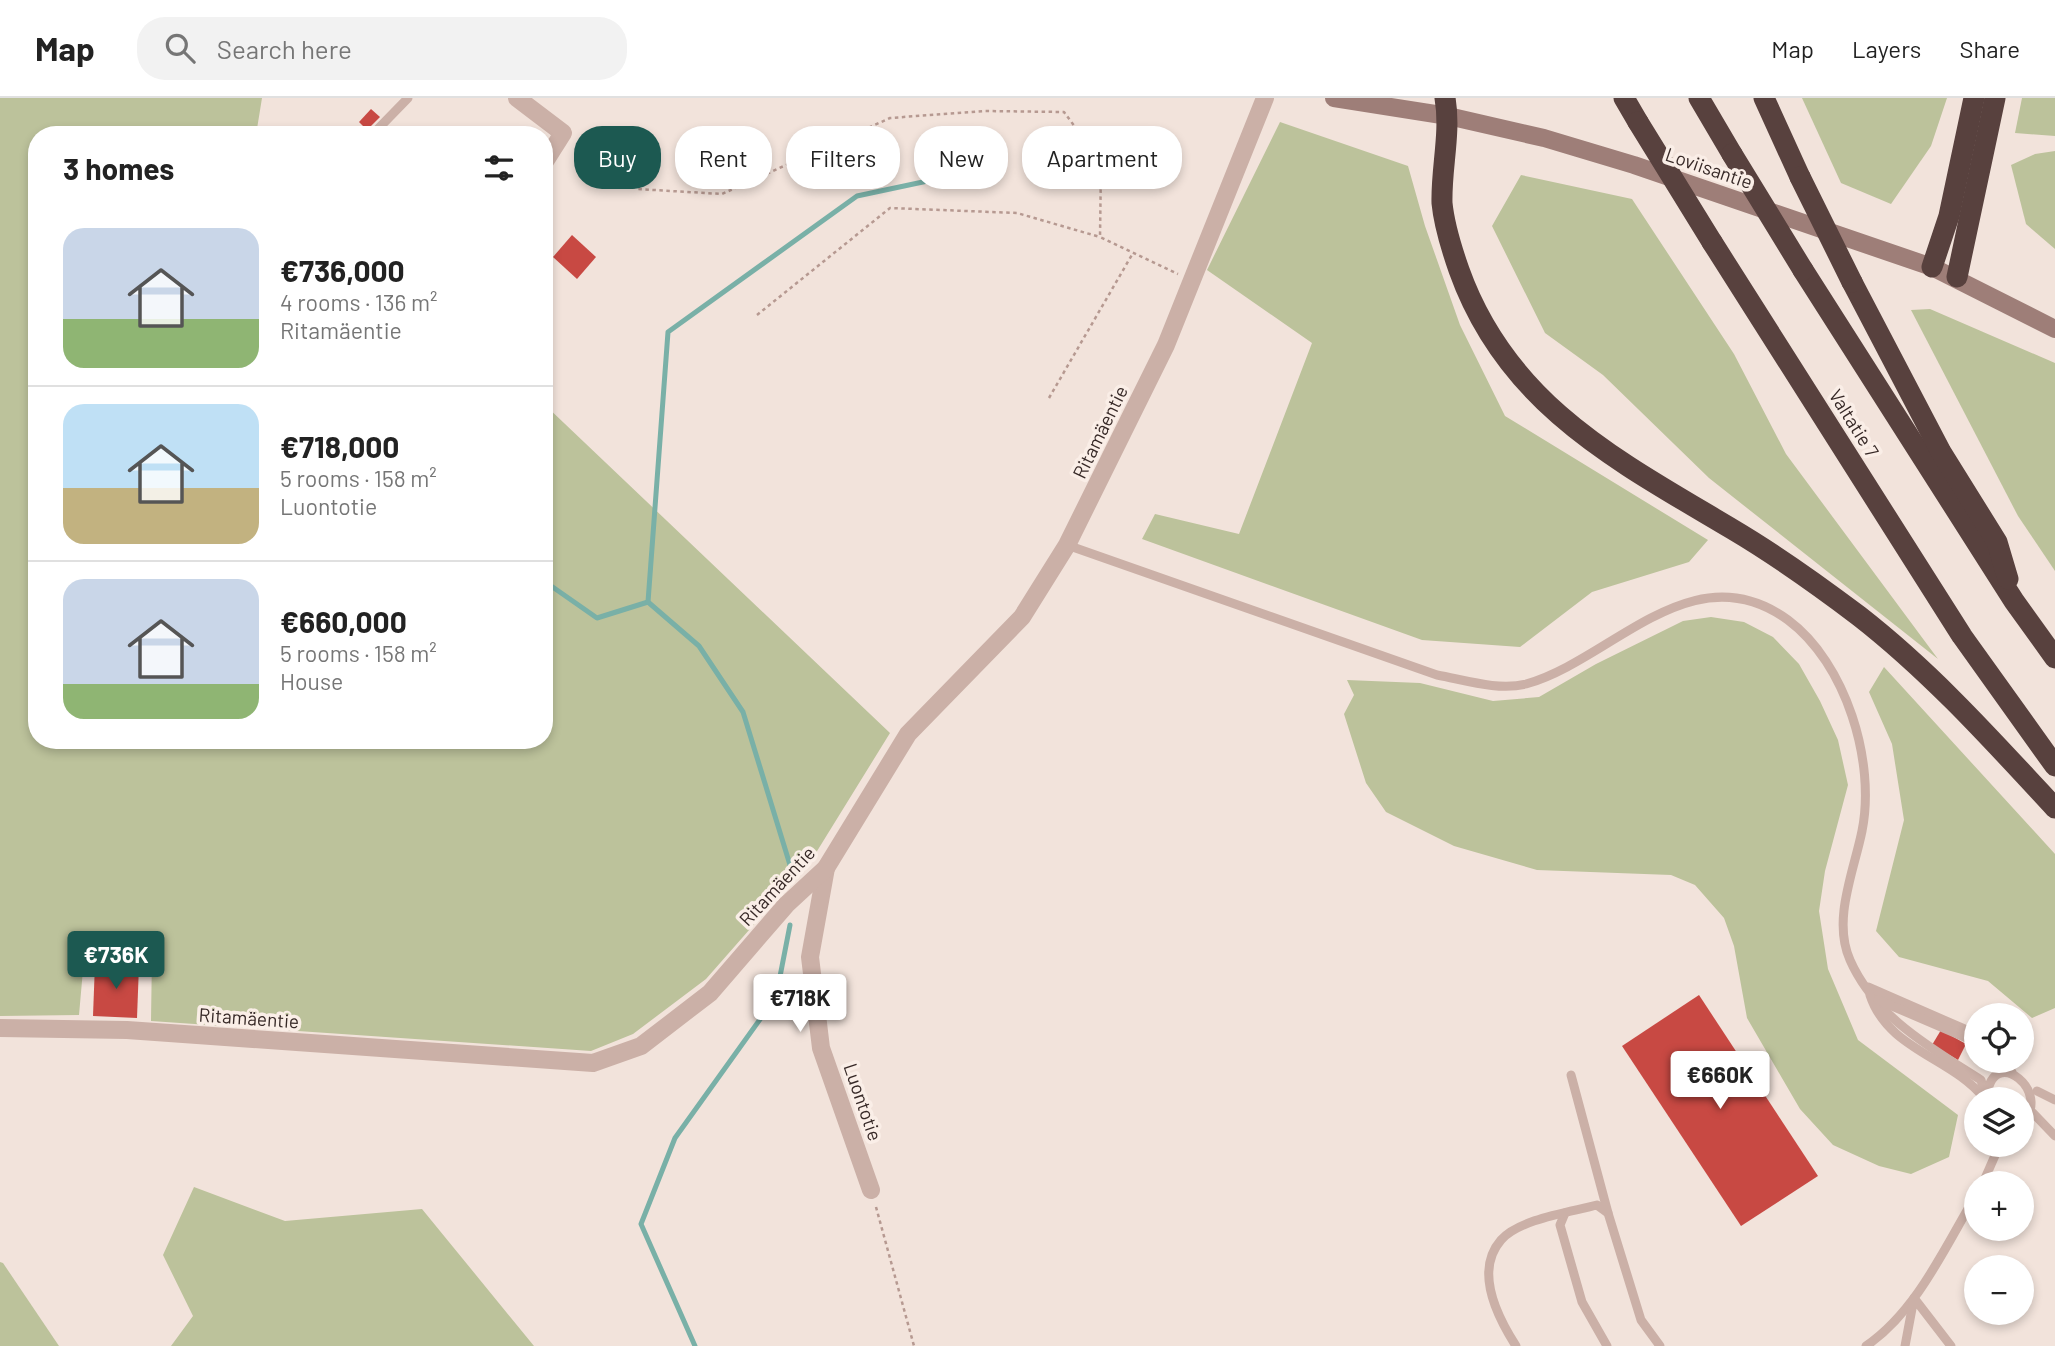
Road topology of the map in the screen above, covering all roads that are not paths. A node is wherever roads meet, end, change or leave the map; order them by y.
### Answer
1 (408, 98) edge
2 (517, 98) edge
3 (1265, 98) edge
4 (1334, 98) edge
5 (1624, 98) edge
6 (1699, 98) edge
7 (1764, 98) edge
8 (1973, 98) edge
9 (1995, 98) edge
10 (1446, 107) edge
11 (381, 126) edge
12 (553, 149) edge
13 (1932, 267) junction
14 (1957, 277) junction
15 (2055, 329) edge
16 (1068, 545) junction
17 (2014, 601) junction
18 (2055, 659) edge
19 (2055, 766) edge
20 (2055, 808) edge
21 (826, 868) junction
22 (1867, 987) junction
23 (1876, 1000) junction
24 (0, 1028) edge
25 (1964, 1029) edge
26 (1964, 1037) edge
27 (2009, 1073) edge
28 (2015, 1073) edge
29 (1571, 1075) dead end
30 (1975, 1087) edge
31 (1983, 1087) edge
32 (1989, 1087) edge
33 (2037, 1091) junction
34 (2055, 1100) edge
35 (2034, 1104) edge
36 (2034, 1115) edge
37 (2055, 1136) edge
38 (871, 1191) road end
39 (1565, 1213) junction
40 (1608, 1213) junction
41 (1964, 1215) edge
42 (1914, 1298) junction
43 (1516, 1346) edge
44 (1607, 1346) edge
45 (1660, 1346) edge
46 (1866, 1346) edge
47 (1905, 1346) edge
48 (1951, 1346) edge

1 - 11 lane
2 - 12 street
3 - 16 street, Ritamäentie
4 - 10 main road, Loviisantie
5 - 19 highway, Valtatie 7, bridge
6 - 17 highway, Valtatie 7, bridge
7 - 17 highway, bridge
8 - 13 highway
9 - 14 highway
10 - 13 main road, Loviisantie
10 - 20 highway
13 - 14 main road, Loviisantie
14 - 15 main road, Loviisantie
16 - 21 street, Ritamäentie
16 - 22 lane
17 - 18 highway, Valtatie 7
21 - 24 street, Ritamäentie
21 - 38 street, Luontotie
22 - 23 lane
22 - 25 lane
22 - 30 lane
23 - 26 lane
23 - 31 lane
27 - 32 lane
28 - 33 lane
29 - 40 lane
33 - 34 lane
33 - 35 lane
36 - 37 lane
39 - 40 lane
39 - 43 lane
39 - 44 lane
40 - 45 lane
41 - 42 lane
42 - 46 lane
42 - 47 lane
42 - 48 lane

